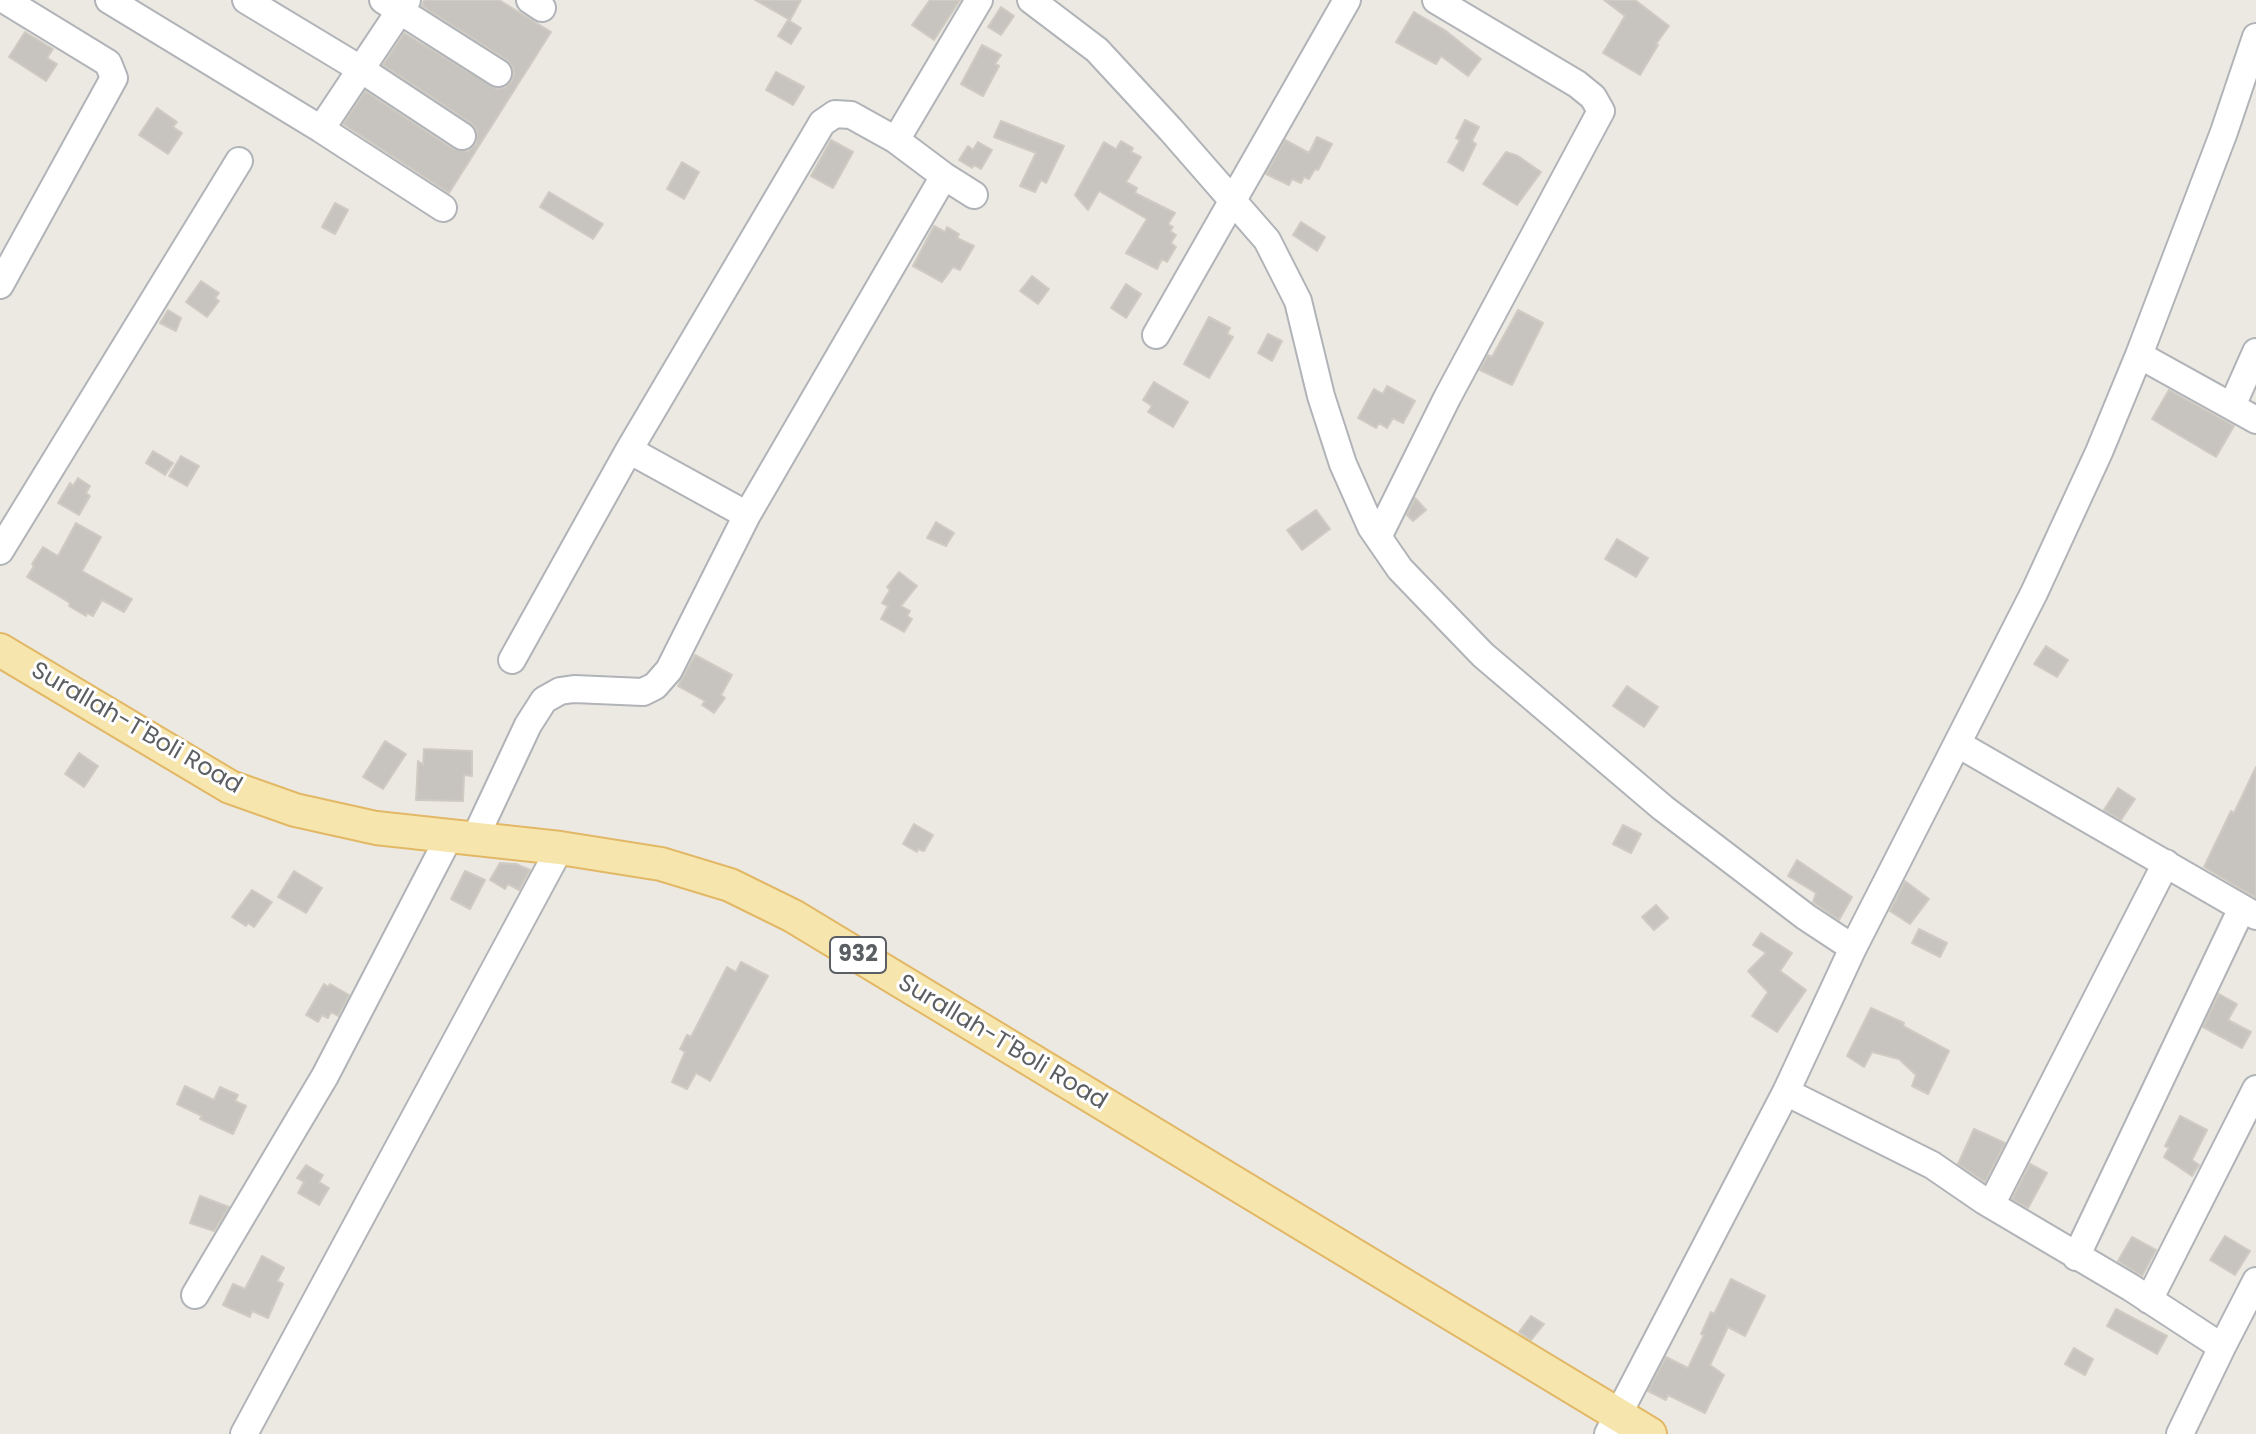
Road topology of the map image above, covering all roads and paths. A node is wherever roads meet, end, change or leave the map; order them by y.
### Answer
1 (6, 0) edge
2 (109, 0) edge
3 (246, 0) edge
4 (979, 0) edge
5 (1031, 0) edge
6 (1347, 0) edge
7 (1436, 0) edge
8 (397, 3) edge
9 (1470, 8) edge
10 (0, 14) edge
11 (2256, 37) edge
12 (362, 70) junction
13 (498, 73) dead end
14 (321, 129) junction
15 (462, 136) dead end
16 (896, 140) junction
17 (239, 161) dead end
18 (944, 176) junction
19 (974, 195) dead end
20 (1233, 199) junction
21 (443, 208) dead end
22 (0, 285) edge
23 (1156, 335) dead end
24 (2256, 352) edge
25 (2139, 355) junction
26 (2232, 406) junction
27 (2256, 420) edge
28 (629, 450) junction
29 (747, 515) junction
30 (1378, 537) junction
31 (0, 551) edge
32 (0, 650) edge
33 (512, 660) dead end
34 (1958, 744) junction
35 (462, 838) junction
36 (560, 848) junction
37 (2166, 863) junction
38 (2249, 912) edge
39 (1853, 948) junction
40 (2256, 1089) edge
41 (1786, 1092) junction
42 (1991, 1205) junction
43 (2076, 1257) junction
44 (2256, 1281) edge
45 (195, 1295) dead end
46 (2149, 1300) junction
47 (2222, 1347) junction
48 (1613, 1425) edge
49 (244, 1434) edge
50 (1650, 1434) edge
51 (2180, 1434) edge

1 - 10 street
1 - 22 street
2 - 14 street
3 - 12 street
4 - 16 street
5 - 20 street
6 - 20 street
7 - 9 street
8 - 12 street
8 - 13 street
9 - 30 street
11 - 25 street
12 - 14 street
12 - 15 street
14 - 21 street
16 - 18 street
16 - 28 street
17 - 31 street
18 - 19 street
18 - 29 street
20 - 23 street
20 - 30 street
24 - 26 street
25 - 26 street
25 - 34 street
26 - 27 street
28 - 29 street
28 - 33 street
29 - 35 street
30 - 39 street
32 - 35 main road, Surallah-T'Boli Road / 932
34 - 37 street
34 - 39 street
35 - 36 main road, Surallah-T'Boli Road / 932
35 - 45 street
36 - 48 main road, Surallah-T'Boli Road / 932
36 - 49 street
37 - 38 street
37 - 42 street
38 - 43 street
39 - 41 street
40 - 46 street
41 - 42 street
41 - 48 street
42 - 43 street
43 - 46 street
44 - 47 street
46 - 47 street
47 - 51 street
48 - 50 main road, Surallah-T'Boli Road / 932

